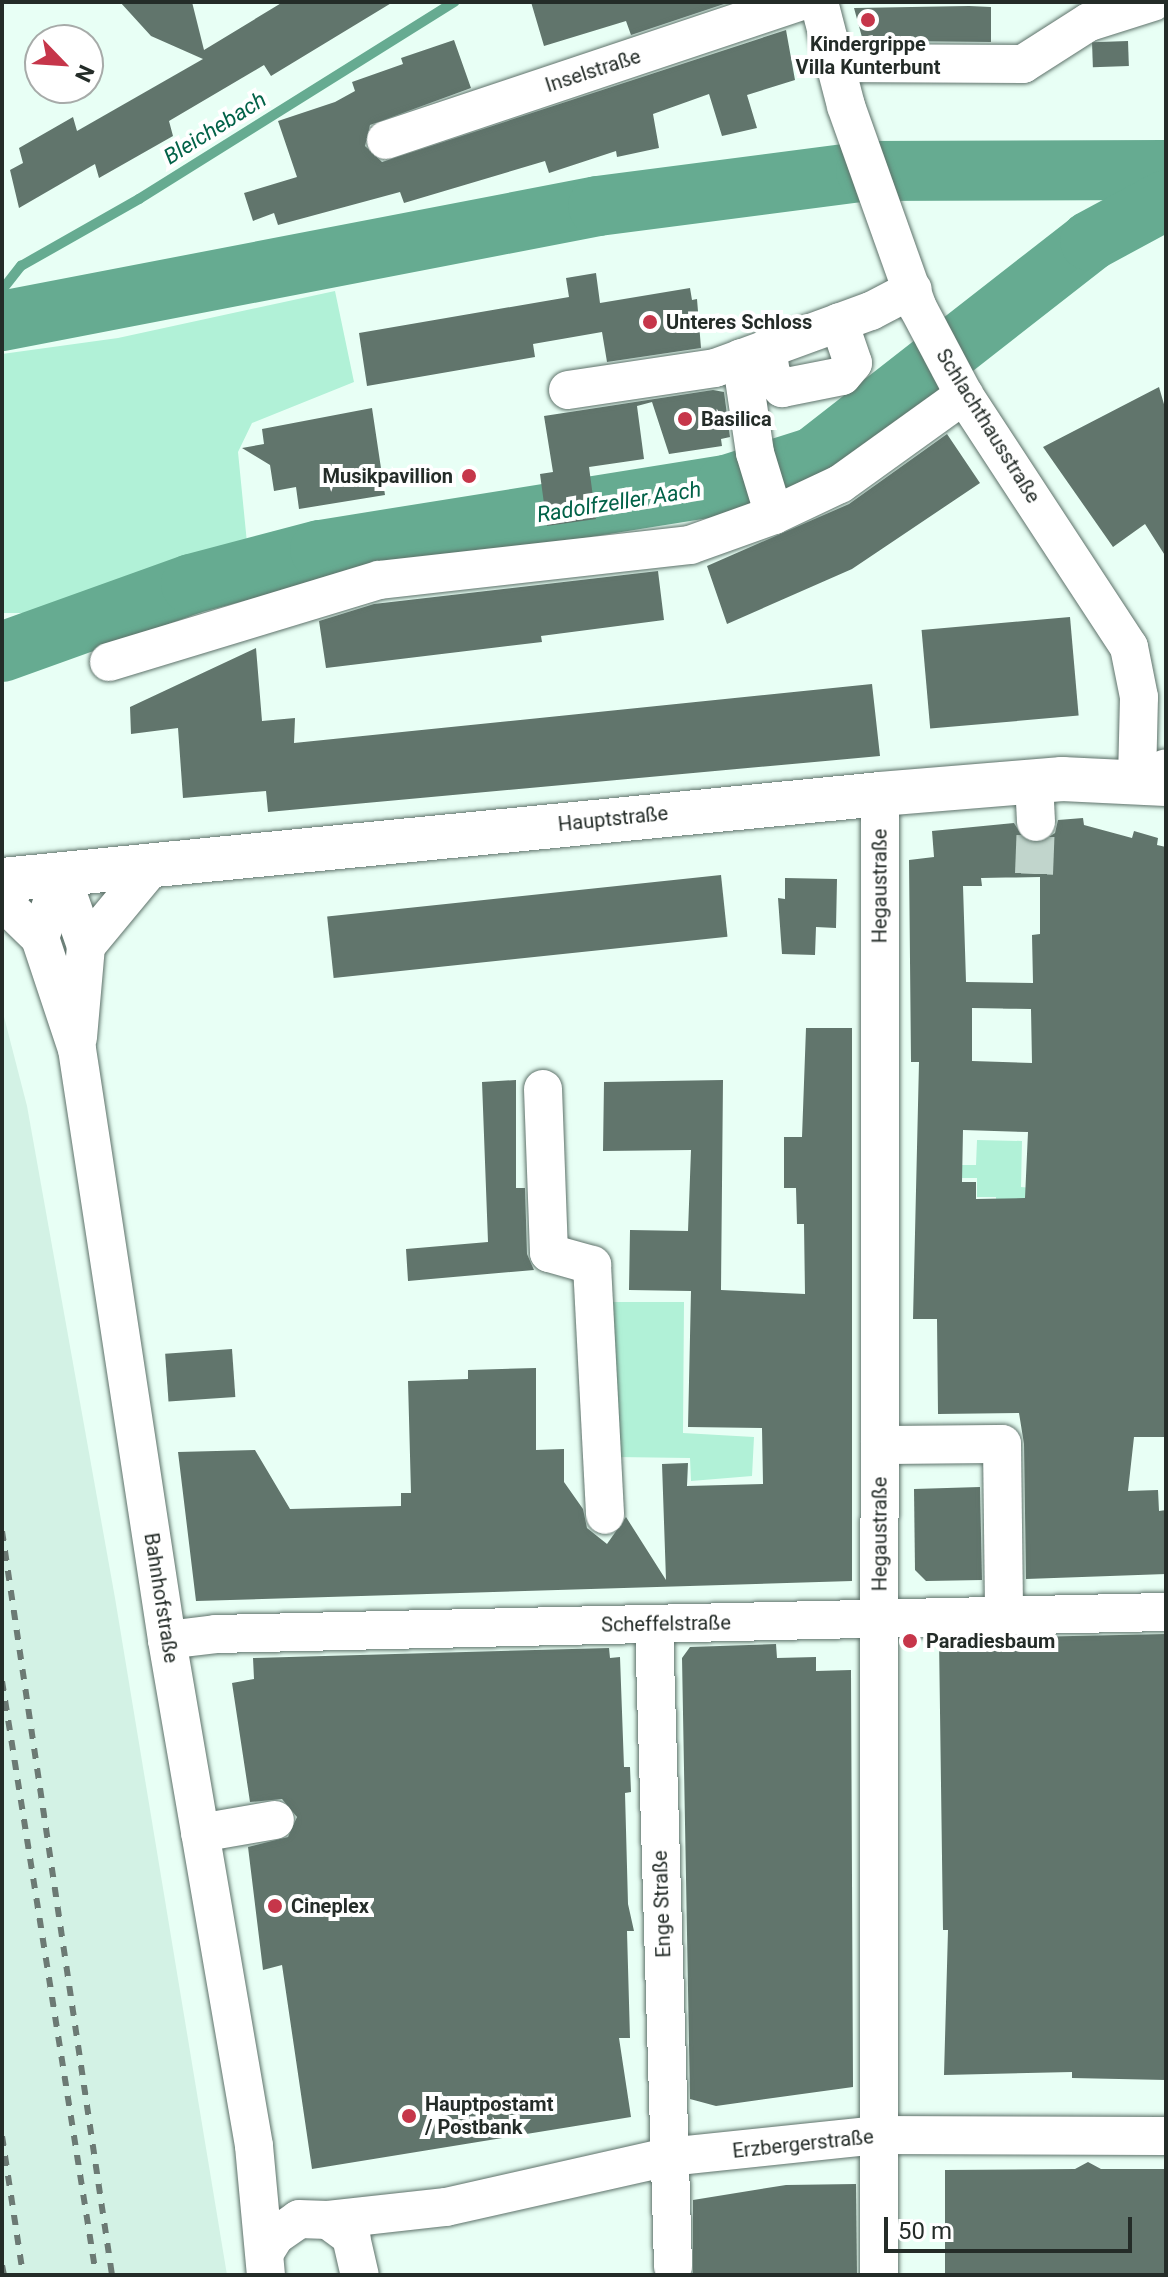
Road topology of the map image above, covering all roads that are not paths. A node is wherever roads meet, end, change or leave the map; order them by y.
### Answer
1 (799, 2) edge
2 (819, 2) edge
3 (1153, 2) edge
4 (834, 63) junction
5 (386, 140) dead end
6 (915, 299) junction
7 (839, 322) junction
8 (754, 353) junction
9 (959, 386) junction
10 (568, 390) dead end
11 (770, 507) junction
12 (109, 662) dead end
13 (1156, 777) edge
14 (880, 794) junction
15 (154, 864) junction
16 (61, 875) junction
17 (2, 880) edge
18 (2, 901) edge
19 (40, 938) junction
20 (86, 946) junction
21 (77, 1049) junction
22 (543, 1089) dead end
23 (880, 1445) junction
24 (605, 1515) dead end
25 (1166, 1612) edge
26 (1004, 1616) junction
27 (879, 1619) junction
28 (654, 1625) junction
29 (167, 1640) junction
30 (275, 1820) dead end
31 (200, 1833) junction
32 (877, 2135) junction
33 (1166, 2136) edge
34 (254, 2146) junction
35 (668, 2154) junction
36 (446, 2207) junction
37 (321, 2219) junction
38 (266, 2262) edge
39 (673, 2267) dead end
40 (360, 2270) edge
41 (879, 2275) edge

1 - 5 street, Inselstraße
2 - 4 street, Schlachthausstraße
3 - 4 street
4 - 6 street, Schlachthausstraße
6 - 7 street
6 - 9 street, Schlachthausstraße
7 - 8 street
7 - 8 street
8 - 10 street
8 - 11 street
9 - 11 street
9 - 13 street, Schlachthausstraße
11 - 12 street
13 - 14 main road, Hauptstraße
14 - 15 main road, Hauptstraße
14 - 23 street, Hegaustraße
15 - 16 main road, Hauptstraße
15 - 20 street
16 - 17 main road, Hauptstraße
16 - 19 street
16 - 20 street, Bahnhofstraße
18 - 19 street
19 - 21 street, Bahnhofstraße
20 - 21 street, Bahnhofstraße
21 - 29 street, Bahnhofstraße
22 - 24 street
23 - 26 street
23 - 27 street, Hegaustraße
25 - 26 street, Scheffelstraße
26 - 27 street, Scheffelstraße
27 - 28 street, Scheffelstraße
27 - 32 street, Hegaustraße
28 - 29 street, Scheffelstraße
28 - 35 street, Enge Straße
29 - 31 street, Bahnhofstraße
30 - 31 street
31 - 34 street, Bahnhofstraße
32 - 33 street, Erzbergerstraße
32 - 35 street, Erzbergerstraße
32 - 41 street, Hegaustraße
34 - 37 street
34 - 38 street, Bahnhofstraße
35 - 36 street, Erzbergerstraße
35 - 39 street, Enge Straße
36 - 37 street, Erzbergerstraße
36 - 40 street, Erzbergerstraße
37 - 38 street, Bahnhofstraße
37 - 40 street

